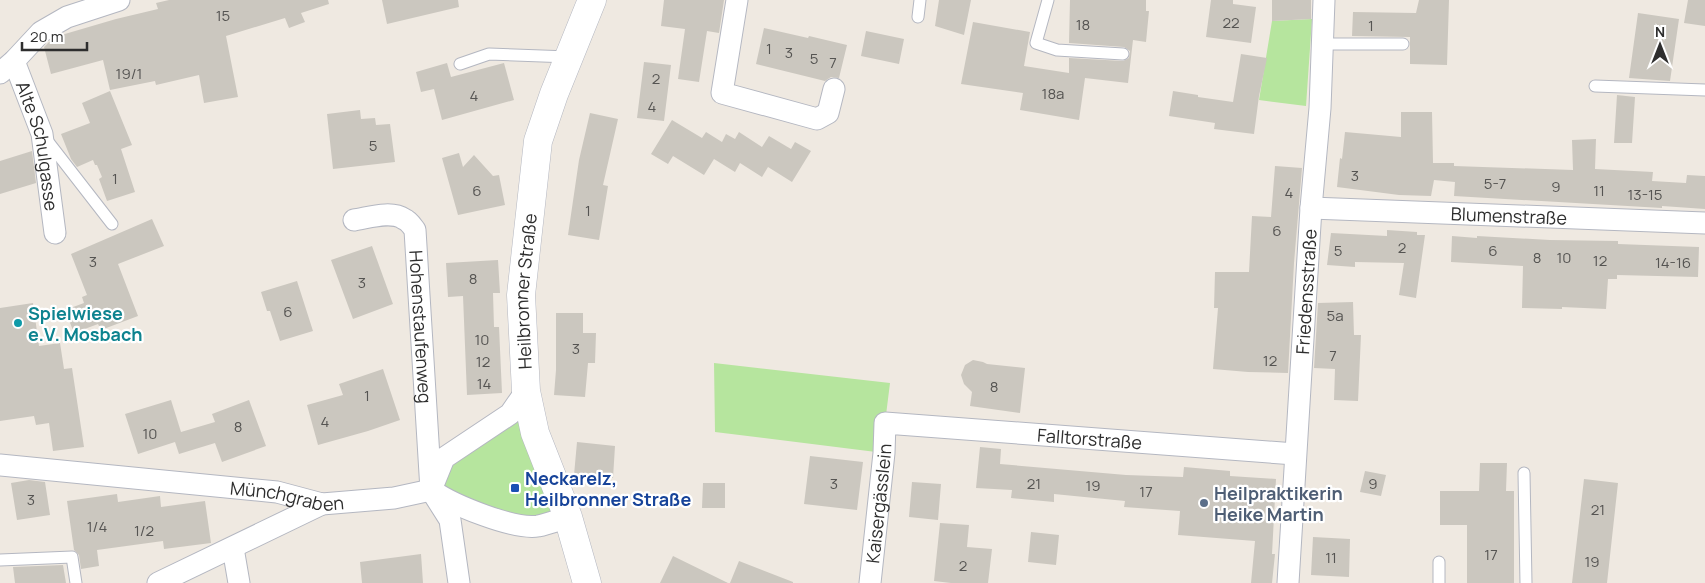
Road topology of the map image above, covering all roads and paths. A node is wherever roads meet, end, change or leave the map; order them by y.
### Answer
1 (119, 0) edge
2 (737, 0) edge
3 (920, 0) edge
4 (1048, 0) edge
5 (1324, 0) edge
6 (588, 2) edge
7 (918, 17) dead end
8 (1321, 44) junction
9 (1403, 44) dead end
10 (1123, 54) dead end
11 (569, 57) junction
12 (460, 64) dead end
13 (7, 67) edge
14 (1595, 86) dead end
15 (834, 89) dead end
16 (1705, 90) edge
17 (42, 134) junction
18 (1311, 208) junction
19 (354, 220) dead end
20 (1705, 223) edge
21 (112, 224) dead end
22 (54, 233) dead end
23 (526, 391) junction
24 (885, 423) joint
25 (1295, 454) junction
26 (0, 465) edge
27 (1524, 473) dead end
28 (431, 490) junction
29 (322, 504) junction
30 (568, 517) junction
31 (233, 548) junction
32 (0, 560) edge
33 (1439, 562) dead end
34 (76, 583) edge
35 (158, 583) edge
36 (239, 583) edge
37 (459, 583) edge
38 (587, 583) edge
39 (870, 583) edge
40 (1288, 583) edge
41 (1439, 583) edge
42 (1526, 583) edge

1 - 13 street
2 - 15 street
3 - 7 lane
4 - 10 lane
5 - 8 street, Friedensstraße
6 - 11 street, Heilbronner Straße
8 - 9 lane
8 - 18 street, Friedensstraße
11 - 12 lane
11 - 23 street, Heilbronner Straße
13 - 17 street, Alte Schulgasse
14 - 16 lane
17 - 21 lane
17 - 22 street, Alte Schulgasse
18 - 20 street, Blumenstraße
18 - 25 street, Friedensstraße
19 - 28 street, Hohenstaufenweg
23 - 28 street
23 - 30 street, Heilbronner Straße
24 - 25 street, Falltorstraße
24 - 39 street, Kaisergässlein
25 - 40 street, Friedensstraße
26 - 29 street, Münchgraben
27 - 42 lane
28 - 29 street, Münchgraben
28 - 30 street
28 - 37 street
29 - 31 street
30 - 38 street, Heilbronner Straße
31 - 35 street
31 - 36 street
32 - 34 lane
33 - 41 lane

